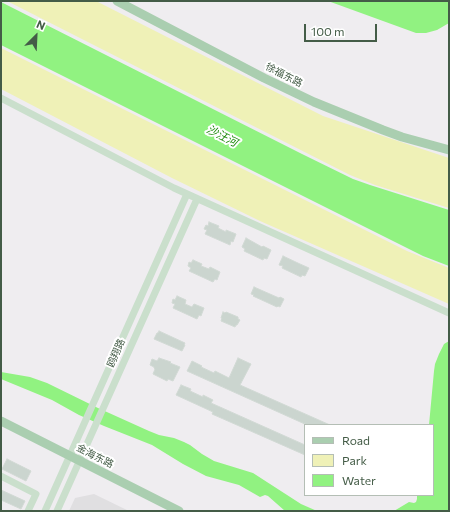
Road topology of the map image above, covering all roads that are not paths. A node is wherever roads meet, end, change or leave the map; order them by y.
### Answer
1 (117, 1) edge
2 (130, 1) edge
3 (1, 98) edge
4 (449, 144) edge
5 (449, 150) edge
6 (187, 194) junction
7 (197, 199) junction
8 (449, 313) edge
9 (1, 421) edge
10 (1, 428) edge
11 (69, 458) junction
12 (79, 464) junction
13 (1, 476) edge
14 (28, 511) edge
15 (45, 511) edge
16 (57, 511) edge
17 (165, 511) edge
18 (179, 511) edge

1 - 5 main road, 徐福东路
2 - 4 main road, 徐福东路
3 - 6 street
6 - 7 street
6 - 11 street, 鸥翔路
7 - 8 street
7 - 12 street, 鸥翔路
9 - 11 main road, 金海东路
10 - 11 main road, 金海东路
11 - 12 main road, 金海东路
11 - 15 street, 鸥翔路
12 - 16 street, 鸥翔路
12 - 17 main road, 金海东路
12 - 18 main road, 金海东路
13 - 14 street

